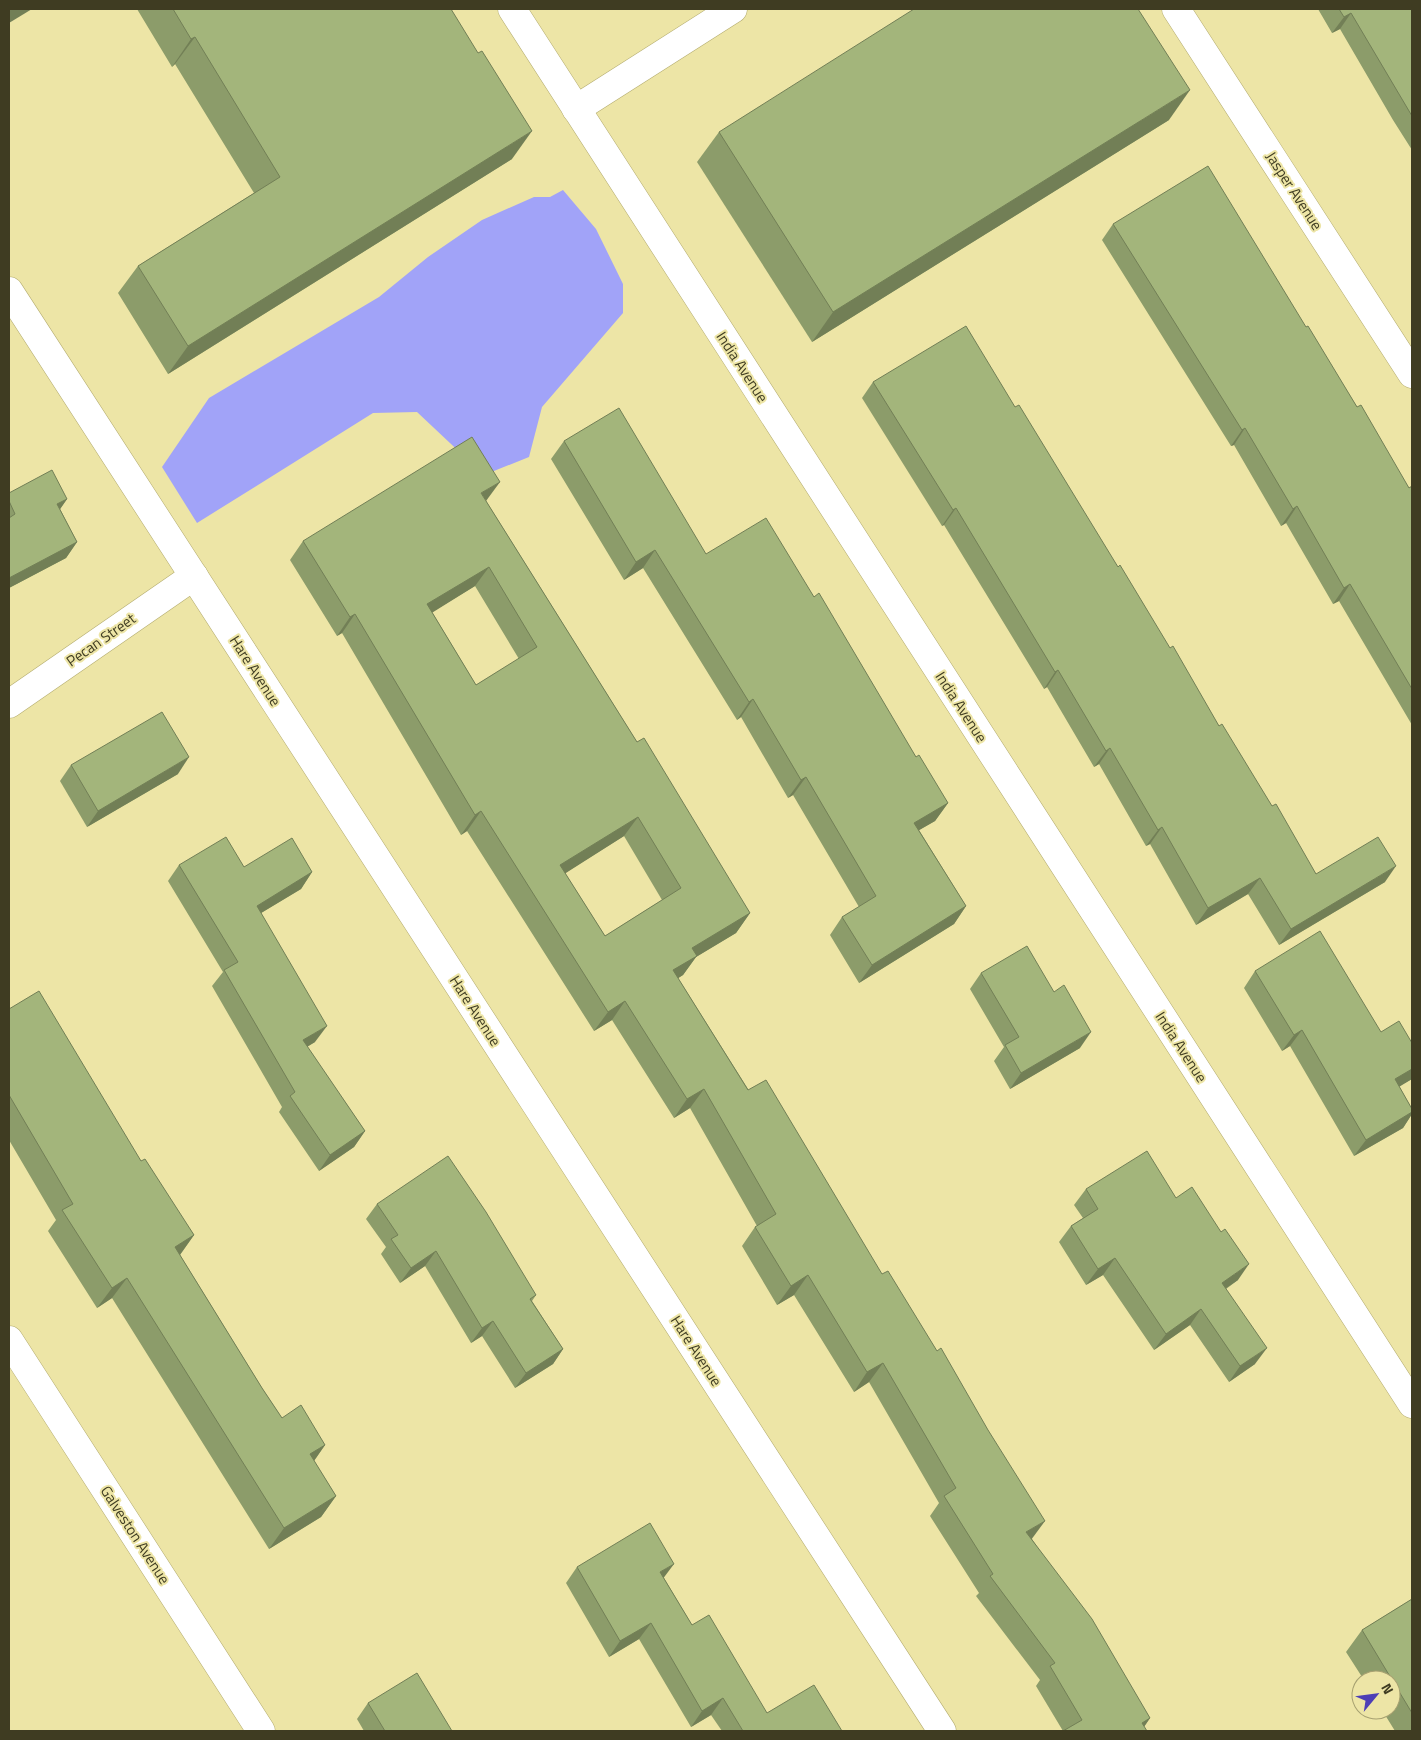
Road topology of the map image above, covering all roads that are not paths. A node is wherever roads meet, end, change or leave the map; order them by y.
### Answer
1 (512, 9) edge
2 (734, 9) edge
3 (1176, 9) edge
4 (576, 109) junction
5 (9, 291) edge
6 (1412, 374) edge
7 (194, 576) junction
8 (9, 704) edge
9 (9, 1340) edge
10 (1412, 1404) edge
11 (261, 1731) edge
12 (942, 1731) edge

1 - 4 street, India Avenue
2 - 4 street
3 - 6 street, Jasper Avenue
4 - 10 street, India Avenue
5 - 7 street, Hare Avenue
7 - 8 street, Pecan Street
7 - 12 street, Hare Avenue
9 - 11 street, Galveston Avenue

